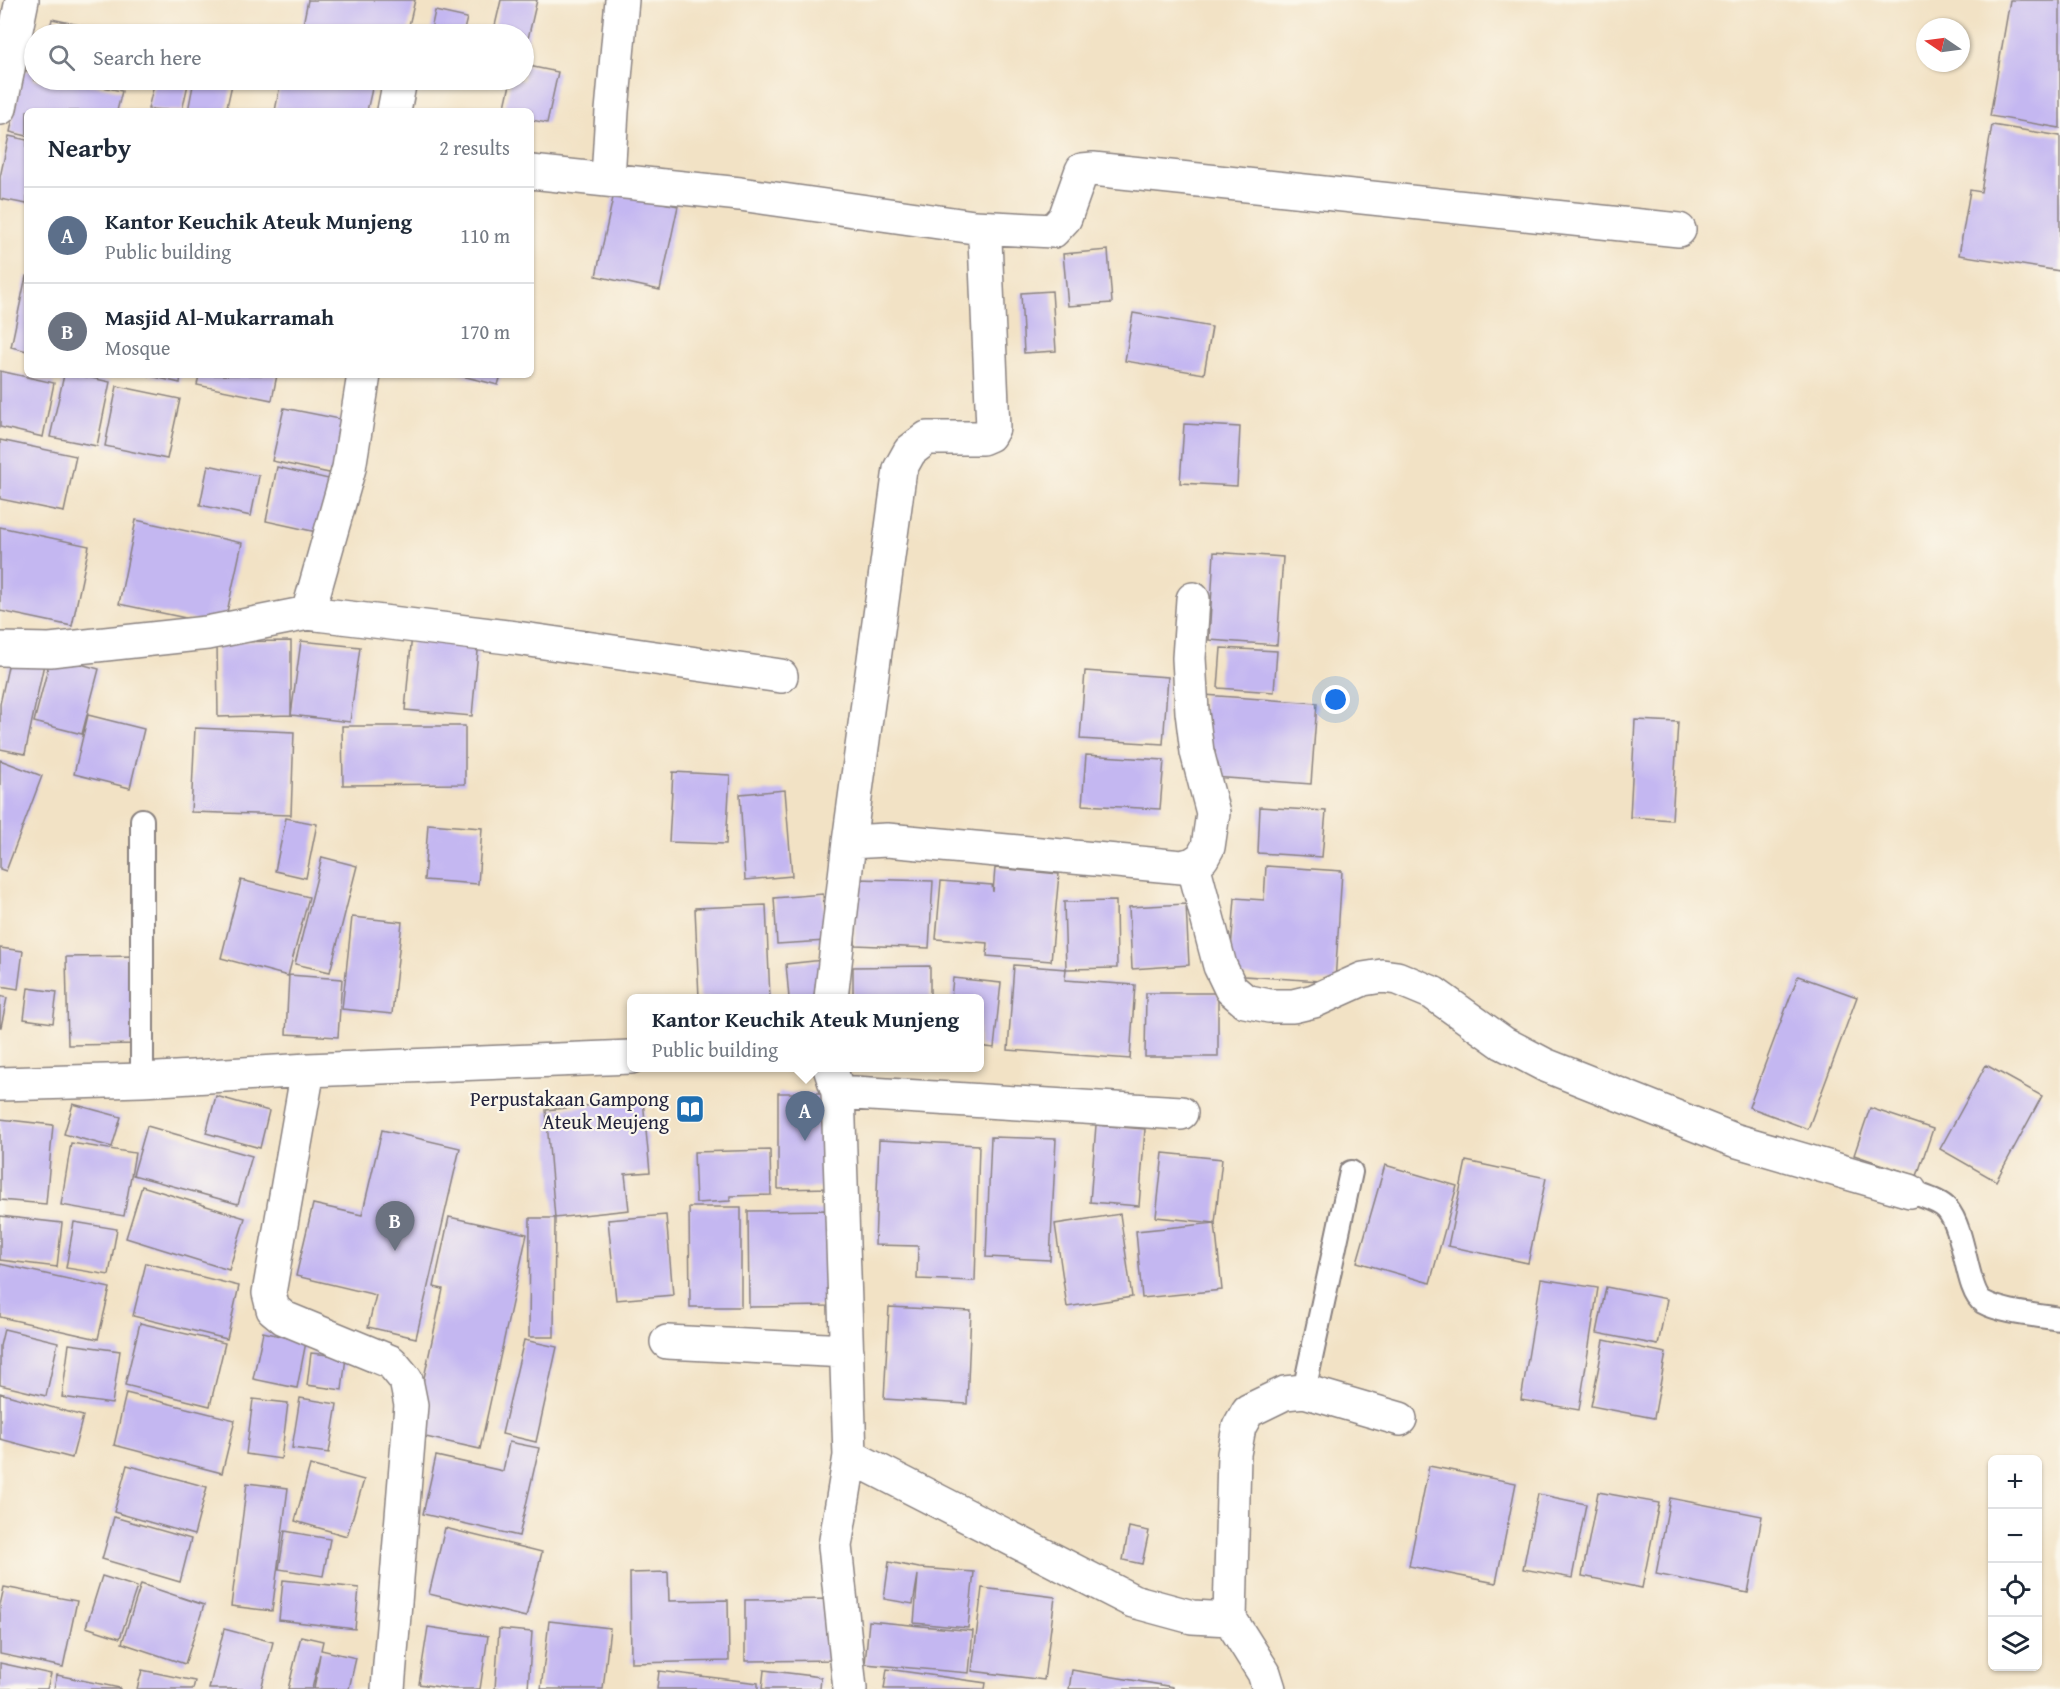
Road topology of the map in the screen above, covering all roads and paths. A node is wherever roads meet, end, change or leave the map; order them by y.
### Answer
1 (22, 0) edge
2 (622, 0) edge
3 (398, 90) edge
4 (0, 108) edge
5 (395, 108) edge
6 (534, 172) edge
7 (608, 179) junction
8 (974, 227) junction
9 (1679, 231) dead end
10 (364, 378) edge
11 (1193, 599) dead end
12 (308, 614) junction
13 (0, 649) edge
14 (782, 676) dead end
15 (142, 820) dead end
16 (849, 842) junction
17 (1193, 864) junction
18 (832, 994) edge
19 (627, 1057) edge
20 (308, 1070) junction
21 (142, 1080) junction
22 (834, 1080) edge
23 (0, 1084) edge
24 (1181, 1113) dead end
25 (1352, 1172) dead end
26 (1910, 1191) joint
27 (2060, 1318) edge
28 (668, 1342) dead end
29 (847, 1351) junction
30 (1304, 1391) junction
31 (1400, 1419) dead end
32 (850, 1456) junction
33 (1230, 1619) junction
34 (388, 1689) edge
35 (850, 1689) edge
36 (1269, 1689) edge

1 - 4 street
2 - 7 street
3 - 5 street
6 - 7 street
7 - 8 street
8 - 9 street
8 - 16 street
10 - 12 street
11 - 17 street
12 - 13 street
12 - 14 street
15 - 21 lane
16 - 17 street
16 - 18 street
17 - 26 street
19 - 20 street
20 - 21 street
20 - 34 street
21 - 23 street
22 - 24 street
22 - 29 street
25 - 30 lane
26 - 27 lane
28 - 29 street
29 - 32 street
30 - 31 street
30 - 33 street
32 - 33 street
32 - 35 street
33 - 36 street

